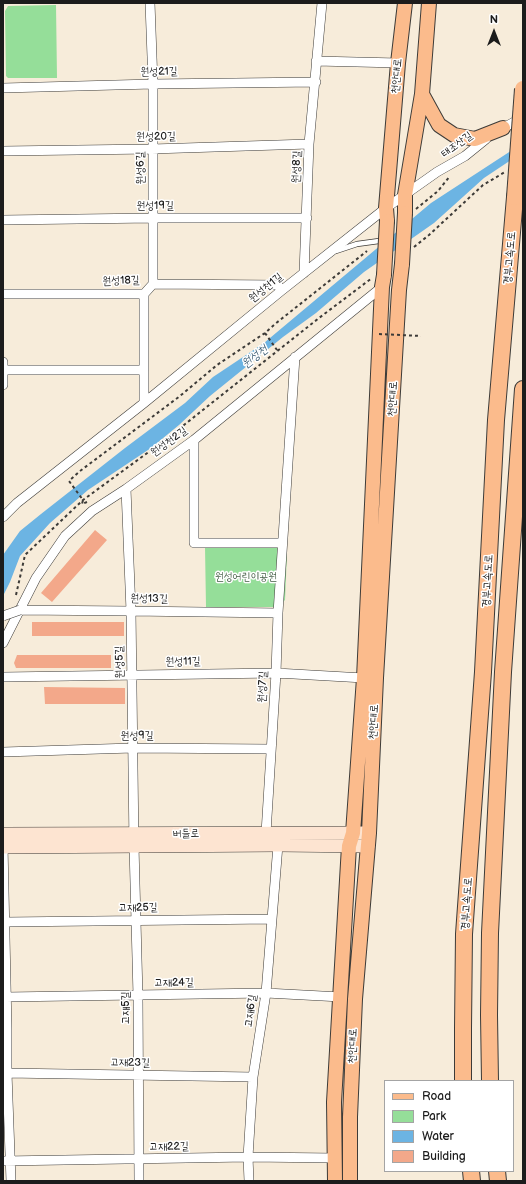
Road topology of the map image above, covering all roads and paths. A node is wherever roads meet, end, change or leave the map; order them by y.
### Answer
1 (150, 3) edge
2 (322, 3) edge
3 (405, 3) edge
4 (429, 3) edge
5 (316, 61) junction
6 (398, 63) junction
7 (523, 81) edge
8 (316, 82) junction
9 (153, 84) junction
10 (3, 88) edge
11 (523, 89) edge
12 (422, 94) junction
13 (523, 117) edge
14 (503, 128) junction
15 (309, 144) junction
16 (152, 149) junction
17 (3, 151) edge
18 (510, 169) dead end
19 (451, 174) dead end
20 (405, 194) junction
21 (409, 212) junction
22 (387, 215) junction
23 (153, 218) junction
24 (307, 218) junction
25 (3, 220) edge
26 (379, 241) joint
27 (410, 250) dead end
28 (329, 254) junction
29 (304, 273) junction
30 (379, 280) junction
31 (153, 284) junction
32 (281, 291) junction
33 (3, 294) edge
34 (144, 294) junction
35 (265, 333) junction
36 (379, 334) dead end
37 (421, 336) dead end
38 (277, 350) junction
39 (294, 357) junction
40 (3, 362) edge
41 (3, 370) edge
42 (144, 370) junction
43 (3, 385) edge
44 (523, 389) edge
45 (144, 403) junction
46 (194, 440) junction
47 (126, 489) junction
48 (83, 500) junction
49 (3, 517) edge
50 (282, 543) junction
51 (12, 601) dead end
52 (20, 610) junction
53 (132, 611) junction
54 (278, 614) junction
55 (3, 616) edge
56 (3, 643) edge
57 (276, 673) junction
58 (132, 675) junction
59 (3, 677) edge
60 (364, 678) junction
61 (133, 748) junction
62 (271, 749) junction
63 (3, 752) edge
64 (266, 833) junction
65 (3, 834) edge
66 (351, 839) junction
67 (134, 840) junction
68 (368, 840) junction
69 (278, 845) junction
70 (3, 846) edge
71 (272, 919) junction
72 (136, 920) junction
73 (5, 922) junction
74 (266, 993) junction
75 (138, 996) junction
76 (6, 997) junction
77 (341, 997) junction
78 (5, 1029) edge
79 (7, 1073) junction
80 (138, 1075) junction
81 (253, 1077) junction
82 (464, 1080) edge
83 (490, 1080) edge
84 (248, 1157) junction
85 (335, 1158) junction
86 (138, 1160) junction
87 (7, 1161) edge
88 (11, 1181) edge
89 (139, 1181) edge
90 (250, 1181) edge
91 (335, 1181) edge
92 (350, 1181) edge

1 - 9 street, 원성6길
2 - 5 street, 원성8길
3 - 6 main road, 천안대로
4 - 12 main road
5 - 6 street
5 - 8 street, 원성8길
6 - 22 main road, 천안대로
7 - 11 highway, 경부고속도로
8 - 9 street, 원성21길
8 - 15 street, 원성8길
9 - 10 street, 원성21길
9 - 16 street, 원성6길
11 - 82 highway, 경부고속도로, bridge
12 - 14 main road
12 - 20 main road
13 - 14 street, 태조산길
14 - 20 street, 태조산길
15 - 16 street, 원성20길
15 - 24 street, 원성8길
16 - 17 street, 원성20길
16 - 23 street, 원성6길
18 - 27 path
19 - 21 path
20 - 21 main road
20 - 22 street, 원성천1길
21 - 68 main road, 천안대로, bridge
22 - 28 street, 원성천1길
22 - 30 main road, 천안대로, bridge
23 - 24 street, 원성19길
23 - 25 street, 원성19길
23 - 31 street, 원성6길
24 - 29 street, 원성8길
26 - 28 lane
26 - 35 path
28 - 29 street, 원성천1길
29 - 32 street, 원성천1길
30 - 38 path
30 - 39 street, 원성천2길
30 - 60 main road, 천안대로
31 - 32 street, 원성18길
31 - 34 street, 원성18길
32 - 45 street, 원성천1길
33 - 34 street, 원성18길
34 - 42 street
35 - 38 path
35 - 48 path
36 - 37 path, bridge
38 - 48 path
39 - 46 street, 원성천2길
39 - 50 street, 원성7길
40 - 41 street
41 - 42 street
41 - 43 street
42 - 45 street
44 - 83 highway, 경부고속도로
45 - 49 street, 원성천1길
46 - 47 street, 원성천2길
46 - 50 street
47 - 52 street, 원성천2길
47 - 53 street, 원성5길
48 - 51 path
50 - 54 street, 원성7길
52 - 53 street, 원성13길
52 - 55 street, 원성13길, bridge
52 - 56 street, 원성천2길
53 - 54 street, 원성13길
53 - 58 street, 원성5길
54 - 57 street, 원성7길
57 - 58 street, 원성11길
57 - 60 street, 원성11길
57 - 62 street, 원성7길
58 - 59 street, 원성11길
58 - 61 street, 원성5길
60 - 66 main road, 천안대로
61 - 62 street, 원성9길
61 - 63 street, 원성9길
61 - 67 street, 원성5길
62 - 64 street, 원성7길
64 - 66 street, 버들로
64 - 67 street, 버들로
65 - 67 street, 버들로
66 - 68 street, 버들로
66 - 69 street, 버들로
66 - 77 main road, 천안대로
67 - 69 street, 버들로
67 - 70 street, 버들로
67 - 72 street, 고재5길
68 - 92 main road, 천안대로
69 - 71 street, 고재6길
70 - 73 street
71 - 72 street, 고재25길
71 - 74 street, 고재6길
72 - 73 street, 고재25길
72 - 75 street, 고재5길
73 - 76 street
74 - 75 street, 고재24길
74 - 77 street, 고재24길
74 - 81 street, 고재6길
75 - 76 street, 고재24길
75 - 80 street, 고재5길
76 - 78 street
77 - 85 main road, 천안대로
78 - 79 street
79 - 80 street, 고재23길
79 - 87 street
80 - 81 street, 고재23길
80 - 86 street, 고재5길
81 - 84 street, 고재6길
84 - 85 street, 고재22길
84 - 86 street, 고재22길
84 - 90 street, 고재6길
85 - 91 main road, 천안대로
86 - 87 street, 고재22길
86 - 89 street, 고재5길
87 - 88 street

